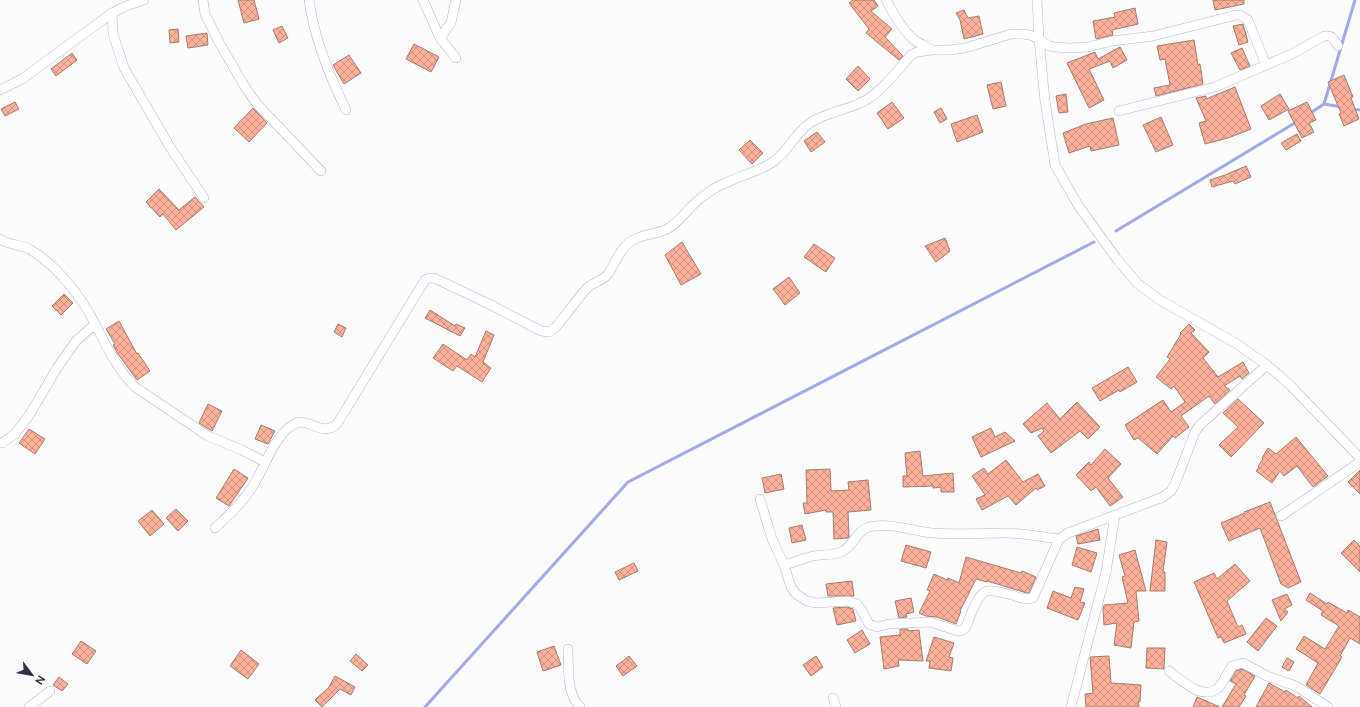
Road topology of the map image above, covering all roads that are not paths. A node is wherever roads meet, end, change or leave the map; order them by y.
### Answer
1 (144, 0) edge
2 (203, 0) edge
3 (309, 0) edge
4 (423, 0) edge
5 (456, 0) edge
6 (886, 0) edge
7 (1038, 0) edge
8 (124, 3) edge
9 (112, 13) junction
10 (440, 38) junction
11 (1039, 39) junction
12 (1338, 46) dead end
13 (932, 50) junction
14 (456, 58) dead end
15 (1266, 64) junction
16 (0, 90) edge
17 (346, 110) dead end
18 (1119, 111) dead end
19 (321, 171) dead end
20 (204, 198) dead end
21 (0, 239) edge
22 (95, 324) junction
23 (1267, 365) junction
24 (0, 443) edge
25 (1360, 458) edge
26 (265, 462) junction
27 (1360, 462) edge
28 (760, 499) dead end
29 (1115, 515) junction
30 (1281, 516) dead end
31 (215, 528) dead end
32 (1059, 539) junction
33 (784, 565) junction
34 (568, 649) dead end
35 (1170, 671) dead end
36 (50, 692) dead end
37 (30, 707) edge
38 (580, 707) edge
39 (1071, 707) edge
40 (1328, 707) edge

1 - 8 street
2 - 19 street
3 - 17 street
4 - 10 street
5 - 10 street
6 - 13 street
7 - 11 street
8 - 9 street
9 - 16 street
9 - 20 street
10 - 14 street
11 - 13 street
11 - 15 street
11 - 23 street
12 - 15 street
13 - 26 street
15 - 18 street
21 - 22 street
22 - 24 street
22 - 26 street
23 - 25 street
23 - 29 street
26 - 31 street
27 - 30 street
28 - 33 street
29 - 32 street
29 - 39 street
32 - 33 street
32 - 33 street
34 - 38 street
35 - 40 street
36 - 37 street

